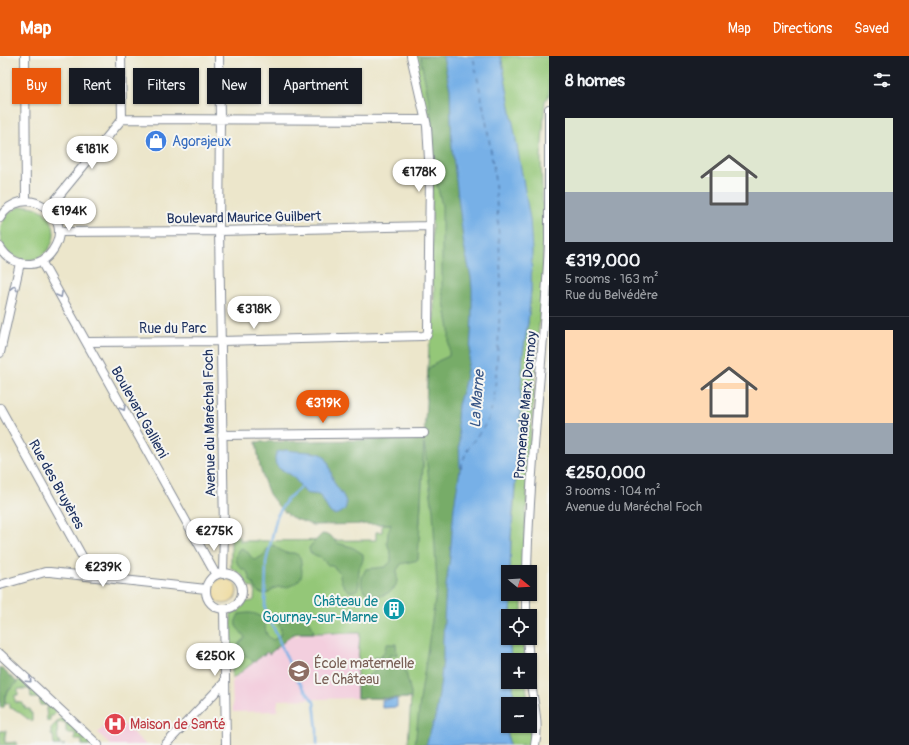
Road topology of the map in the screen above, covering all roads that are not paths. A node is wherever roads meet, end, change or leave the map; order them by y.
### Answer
1 (25, 56) edge
2 (121, 56) edge
3 (219, 56) edge
4 (411, 56) edge
5 (549, 109) edge
6 (220, 119) junction
7 (122, 120) junction
8 (425, 120) junction
9 (26, 201) junction
10 (3, 208) edge
11 (48, 209) junction
12 (0, 218) edge
13 (429, 226) junction
14 (220, 231) junction
15 (59, 232) junction
16 (549, 240) edge
17 (0, 249) edge
18 (41, 260) junction
19 (20, 263) junction
20 (221, 341) junction
21 (86, 342) junction
22 (0, 353) edge
23 (0, 408) edge
24 (424, 433) dead end
25 (222, 435) junction
26 (527, 565) edge
27 (220, 574) junction
28 (84, 576) junction
29 (0, 585) edge
30 (206, 589) junction
31 (224, 609) junction
32 (0, 654) edge
33 (225, 682) junction
34 (532, 689) edge
35 (98, 745) edge
36 (165, 745) edge
37 (226, 745) edge
38 (535, 745) edge

1 - 9 street
2 - 7 street
3 - 6 street, Avenue du Maréchal Foch
4 - 8 street
5 - 16 street, Promenade Marx Dormoy
6 - 7 street
6 - 8 street
6 - 14 street, Avenue du Maréchal Foch
7 - 11 street
8 - 13 street
9 - 10 street
9 - 11 street
10 - 12 street
11 - 15 street
13 - 14 street, Boulevard Maurice Guilbert
13 - 20 street, Rue du Parc
14 - 15 street, Boulevard Maurice Guilbert
14 - 20 street, Avenue du Maréchal Foch
15 - 18 street
16 - 26 street, Promenade Marx Dormoy
17 - 19 street
18 - 19 street
18 -> 21 street, Boulevard Gallieni
22 -> 19 street
20 - 21 street, Rue du Parc
20 - 25 street, Avenue du Maréchal Foch
21 -> 27 street, Boulevard Gallieni
23 - 28 street, Rue des Bruyères
24 - 25 street
25 - 27 street, Avenue du Maréchal Foch
27 - 30 street
27 - 31 street
28 - 29 street
28 - 30 street
30 - 31 street
31 - 33 street
32 -> 35 street
33 - 36 street
33 - 37 street
34 - 38 street

